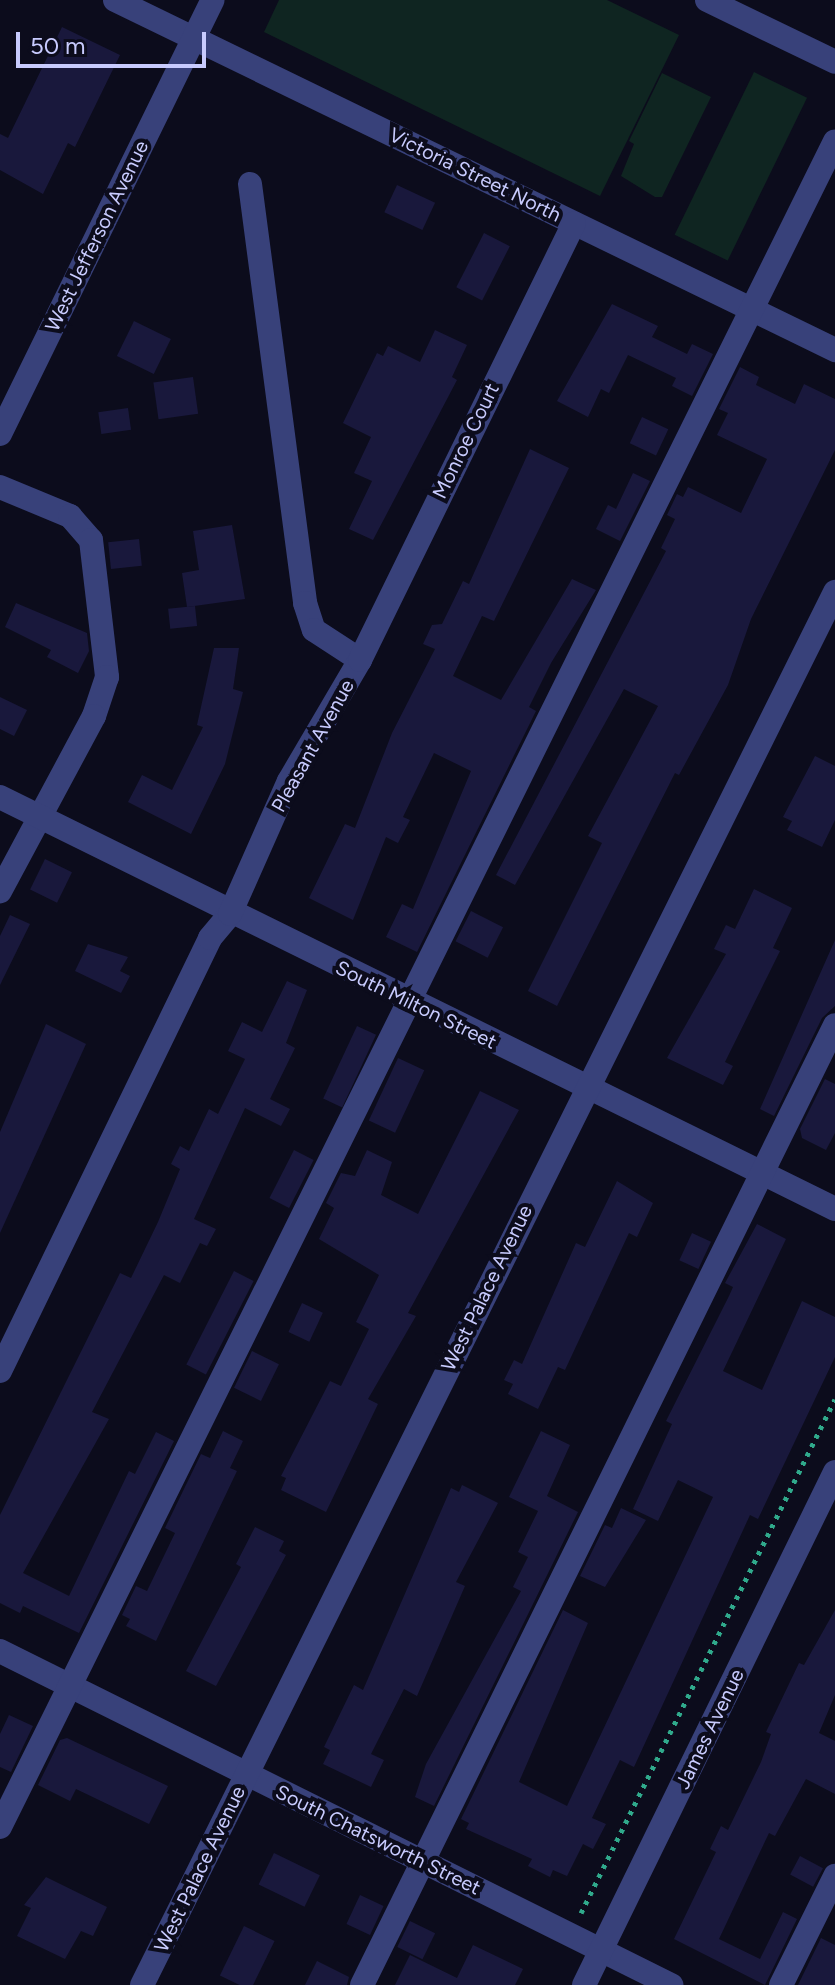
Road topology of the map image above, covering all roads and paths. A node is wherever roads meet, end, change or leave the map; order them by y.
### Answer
1 (115, 0) edge
2 (213, 0) edge
3 (707, 0) edge
4 (193, 38) junction
5 (835, 62) edge
6 (835, 141) edge
7 (250, 184) dead end
8 (574, 224) junction
9 (752, 311) junction
10 (835, 350) edge
11 (0, 434) edge
12 (0, 487) edge
13 (835, 592) edge
14 (360, 660) junction
15 (0, 797) edge
16 (37, 815) junction
17 (0, 891) edge
18 (230, 914) junction
19 (411, 1002) junction
20 (835, 1025) edge
21 (587, 1088) junction
22 (762, 1173) junction
23 (835, 1209) edge
24 (0, 1371) edge
25 (835, 1399) edge
26 (835, 1472) edge
27 (0, 1651) edge
28 (72, 1687) junction
29 (246, 1774) junction
30 (0, 1827) edge
31 (422, 1861) junction
32 (835, 1876) edge
33 (579, 1918) dead end
34 (602, 1950) junction
35 (142, 1985) edge
36 (362, 1985) edge
37 (584, 1985) edge
38 (671, 1985) edge
39 (781, 1985) edge

1 - 4 street, Victoria Street North
2 - 4 street, West Jefferson Avenue
3 - 5 street
4 - 8 street, Victoria Street North
4 - 11 street, West Jefferson Avenue
6 - 9 street
7 - 14 street, Pleasant Avenue
8 - 9 street, Victoria Street North
8 - 14 street, Monroe Court
9 - 10 street, Victoria Street North
9 - 19 street
12 - 16 street
13 - 21 street, West Palace Avenue
14 - 18 street, Pleasant Avenue
15 - 16 street, South Milton Street
16 - 17 street
16 - 18 street, South Milton Street
18 - 19 street, South Milton Street
18 - 24 street, Pleasant Avenue
19 - 21 street, South Milton Street
19 - 28 street
20 - 22 street
21 - 22 street, South Milton Street
21 - 29 street, West Palace Avenue
22 - 23 street, South Milton Street
22 - 31 street
25 - 33 path
26 - 34 street, James Avenue
27 - 28 street, South Chatsworth Street
28 - 29 street, South Chatsworth Street
28 - 30 street
29 - 31 street, South Chatsworth Street
29 - 35 street, West Palace Avenue
31 - 34 street, South Chatsworth Street
31 - 36 street
32 - 39 street
34 - 37 street, James Avenue
34 - 38 street, South Chatsworth Street

